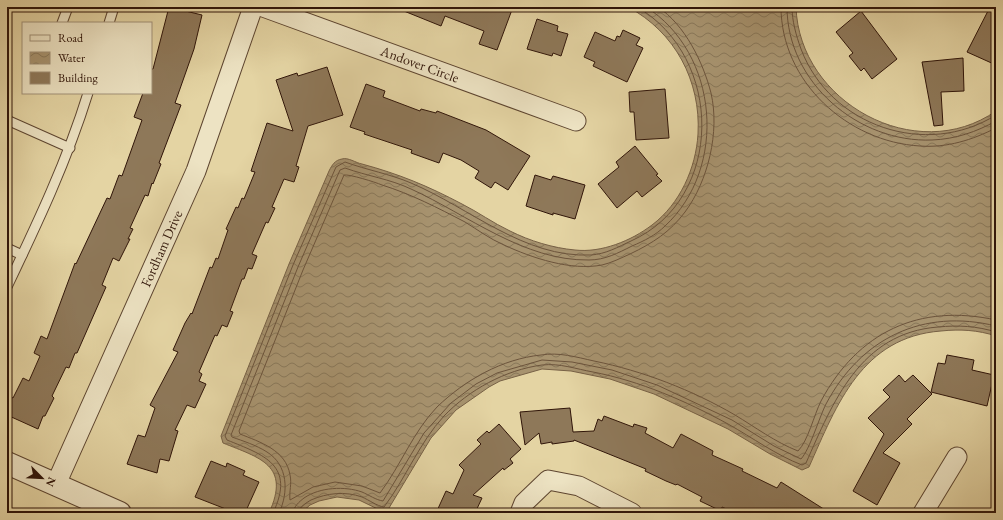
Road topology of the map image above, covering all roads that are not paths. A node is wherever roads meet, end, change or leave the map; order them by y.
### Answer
1 (68, 7) edge
2 (114, 7) edge
3 (252, 7) edge
4 (263, 7) edge
5 (62, 22) edge
6 (109, 22) edge
7 (87, 94) edge
8 (7, 120) edge
9 (576, 121) dead end
10 (70, 148) junction
11 (7, 248) edge
12 (22, 255) junction
13 (7, 287) edge
14 (957, 457) dead end
15 (7, 463) edge
16 (56, 484) junction
17 (120, 513) edge
18 (520, 513) edge
19 (632, 513) edge
20 (923, 513) edge

1 - 5 lane
2 - 6 lane
3 - 16 street, Fordham Drive
4 - 9 street, Andover Circle
7 - 10 lane
8 - 10 lane
10 - 12 lane
11 - 12 lane
12 - 13 lane
14 - 20 street
15 - 16 street
16 - 17 street
18 - 19 street

